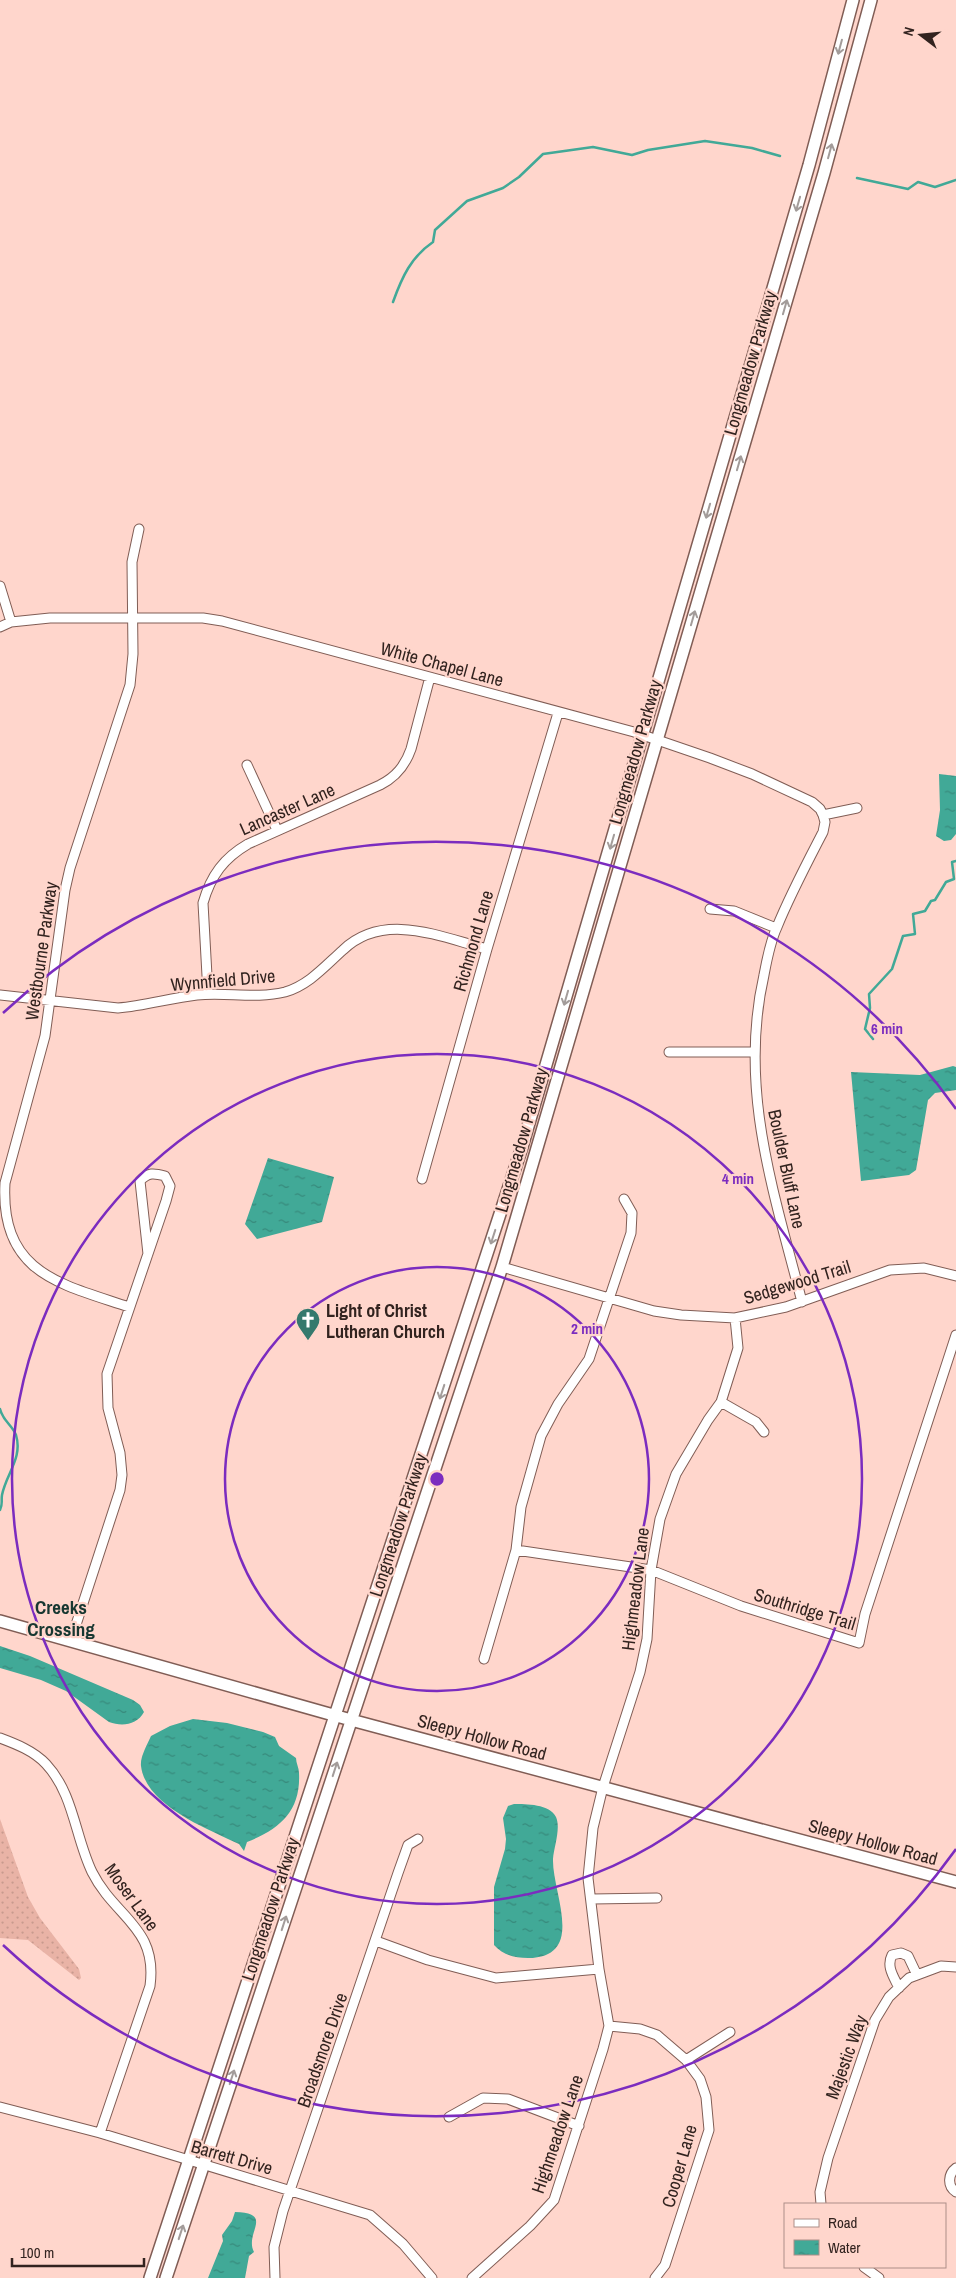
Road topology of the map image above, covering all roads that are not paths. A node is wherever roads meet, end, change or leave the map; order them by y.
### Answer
1 (853, 0) edge
2 (871, 0) edge
3 (139, 529) dead end
4 (0, 586) edge
5 (133, 618) junction
6 (11, 622) junction
7 (0, 627) edge
8 (430, 677) junction
9 (558, 712) junction
10 (643, 735) junction
11 (657, 740) junction
12 (247, 765) dead end
13 (857, 808) dead end
14 (824, 815) junction
15 (277, 830) junction
16 (710, 909) dead end
17 (776, 928) junction
18 (487, 949) junction
19 (208, 994) junction
20 (0, 995) edge
21 (50, 1002) junction
22 (669, 1052) dead end
23 (754, 1052) junction
24 (422, 1179) dead end
25 (624, 1199) dead end
26 (148, 1254) junction
27 (502, 1267) junction
28 (956, 1276) edge
29 (610, 1299) junction
30 (802, 1302) junction
31 (129, 1307) junction
32 (735, 1318) junction
33 (956, 1335) edge
34 (721, 1402) junction
35 (764, 1432) dead end
36 (516, 1550) junction
37 (651, 1570) junction
38 (0, 1620) edge
39 (71, 1640) junction
40 (484, 1659) dead end
41 (336, 1716) junction
42 (351, 1720) junction
43 (0, 1738) edge
44 (603, 1787) junction
45 (418, 1839) dead end
46 (956, 1882) edge
47 (657, 1898) dead end
48 (592, 1899) junction
49 (376, 1942) junction
50 (956, 1967) edge
51 (599, 1969) junction
52 (917, 1975) junction
53 (899, 1988) junction
54 (609, 2026) junction
55 (730, 2032) dead end
56 (686, 2060) junction
57 (0, 2107) edge
58 (449, 2117) dead end
59 (579, 2126) junction
60 (100, 2134) junction
61 (188, 2162) junction
62 (202, 2166) junction
63 (956, 2168) edge
64 (290, 2192) junction
65 (956, 2192) edge
66 (821, 2203) edge
67 (865, 2268) edge
68 (150, 2278) edge
69 (166, 2278) edge
70 (275, 2278) edge
71 (432, 2278) edge
72 (472, 2278) edge
73 (655, 2278) edge
74 (879, 2278) edge

1 -> 10 street, Longmeadow Parkway
11 -> 2 street, Longmeadow Parkway
3 - 5 street, Westbourne Parkway
4 - 6 street
5 - 6 street, White Chapel Lane
5 - 8 street, White Chapel Lane
5 - 21 street, Westbourne Parkway
6 - 7 street, White Chapel Lane
8 - 9 street, White Chapel Lane
8 - 15 street, Lancaster Lane
9 - 10 street, White Chapel Lane
9 - 18 street, Richmond Lane
10 - 11 street, White Chapel Lane
10 -> 41 street, Longmeadow Parkway
11 - 14 street, White Chapel Lane
11 - 27 street, Longmeadow Parkway
12 - 15 street
13 - 14 street
14 - 17 street, Boulder Bluff Lane
15 - 19 street, Lancaster Lane
16 - 17 street
17 - 23 street, Boulder Bluff Lane
18 - 19 street, Wynnfield Drive
18 - 24 street, Richmond Lane
19 - 21 street, Wynnfield Drive
20 - 21 street, Wynnfield Drive
21 - 31 street, Westbourne Parkway
22 - 23 street
23 - 30 street, Boulder Bluff Lane
25 - 29 street
26 - 26 street
26 - 31 street
27 - 29 street, Sedgewood Trail
27 - 42 street, Longmeadow Parkway
28 - 30 street, Sedgewood Trail
29 - 32 street, Sedgewood Trail
29 - 36 street
30 - 32 street, Sedgewood Trail
31 - 39 street
32 - 34 street, Highmeadow Lane
33 - 37 street, Southridge Trail
34 - 35 street
34 - 37 street, Highmeadow Lane
36 - 37 street, Southridge Trail
36 - 40 street
37 - 44 street, Highmeadow Lane
38 - 39 street, Sleepy Hollow Road
39 - 41 street, Sleepy Hollow Road
41 - 42 street, Sleepy Hollow Road
41 - 61 street, Longmeadow Parkway
42 - 44 street, Sleepy Hollow Road
62 -> 42 street, Longmeadow Parkway
43 - 60 street, Moser Lane
44 - 46 street, Sleepy Hollow Road
44 - 48 street, Highmeadow Lane
45 - 49 street, Broadsmore Drive
47 - 48 street
48 - 51 street, Highmeadow Lane
49 - 51 street
49 - 64 street, Broadsmore Drive
50 - 52 street, Majestic Way
51 - 54 street, Highmeadow Lane
52 - 53 street, Majestic Way
52 - 53 street
53 - 66 street, Majestic Way
54 - 56 street, Cooper Lane
54 - 59 street, Highmeadow Lane
55 - 56 street
56 - 73 street, Cooper Lane
57 - 60 street, Barrett Drive
58 - 59 street
59 - 72 street, Highmeadow Lane
60 - 61 street, Barrett Drive
61 - 62 street, Barrett Drive
61 - 68 street, Longmeadow Parkway
62 - 64 street, Barrett Drive
69 -> 62 street, Longmeadow Parkway
63 - 65 street
64 - 70 street, Broadsmore Drive
64 - 71 street, Barrett Drive
67 - 74 street

